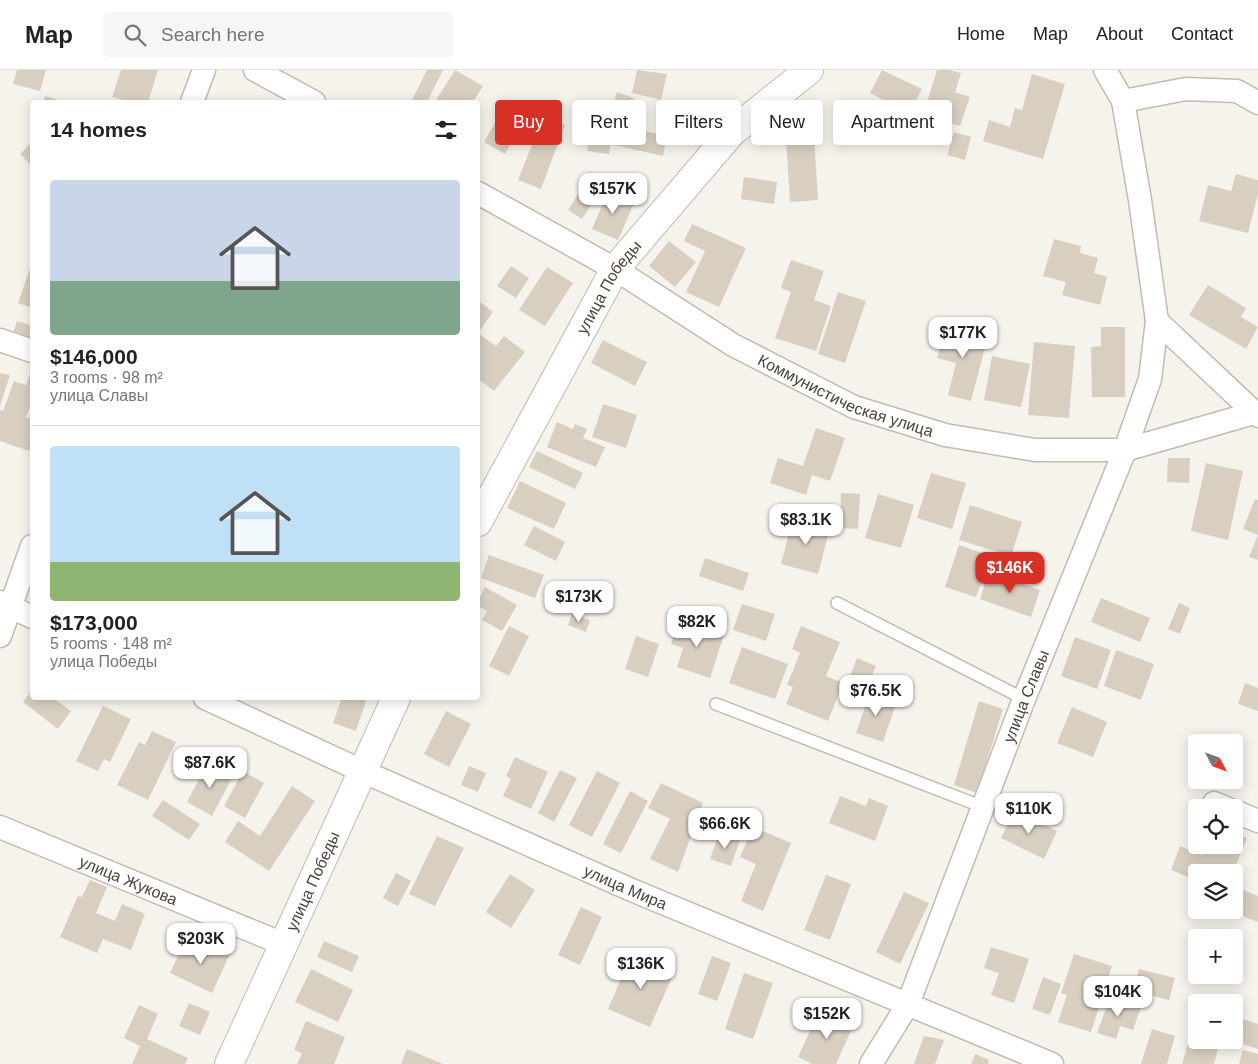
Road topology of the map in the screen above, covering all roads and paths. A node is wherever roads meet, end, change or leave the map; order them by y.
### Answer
1 (204, 70) edge
2 (255, 70) edge
3 (809, 70) edge
4 (1105, 70) edge
5 (193, 100) edge
6 (310, 100) edge
7 (1123, 101) junction
8 (1258, 104) edge
9 (480, 194) edge
10 (615, 269) junction
11 (1157, 321) junction
12 (0, 340) edge
13 (30, 350) edge
14 (1256, 414) edge
15 (1125, 450) junction
16 (480, 518) edge
17 (30, 551) edge
18 (837, 603) dead end
19 (6, 605) edge
20 (30, 616) edge
21 (0, 636) edge
22 (1024, 699) junction
23 (209, 700) edge
24 (395, 700) edge
25 (716, 704) dead end
26 (362, 771) junction
27 (983, 807) junction
28 (1243, 815) edge
29 (1258, 821) edge
30 (0, 827) edge
31 (283, 944) junction
32 (908, 1004) junction
33 (229, 1064) edge
34 (871, 1064) edge
35 (1052, 1064) edge

1 - 5 street
2 - 6 street
3 - 10 street, улица Победы
4 - 7 street
7 - 8 street
7 - 11 street
9 - 10 street, Коммунистическая улица
10 - 15 street, Коммунистическая улица
10 - 16 street, улица Победы
11 - 14 street, Коммунистическая улица
11 - 15 street, улица Славы
12 - 13 street
14 - 15 street, Коммунистическая улица
15 - 22 street, улица Славы
17 - 19 street
18 - 22 lane
19 - 20 street
19 - 21 street
22 - 27 street, улица Славы
23 - 26 street, улица Мира
24 - 26 street, улица Победы
25 - 27 lane
26 - 31 street, улица Победы
26 - 32 street, улица Мира
27 - 32 street, улица Славы
28 - 29 street
30 - 31 street, улица Жукова
31 - 33 street, улица Победы
32 - 34 street, улица Славы
32 - 35 street, улица Мира

